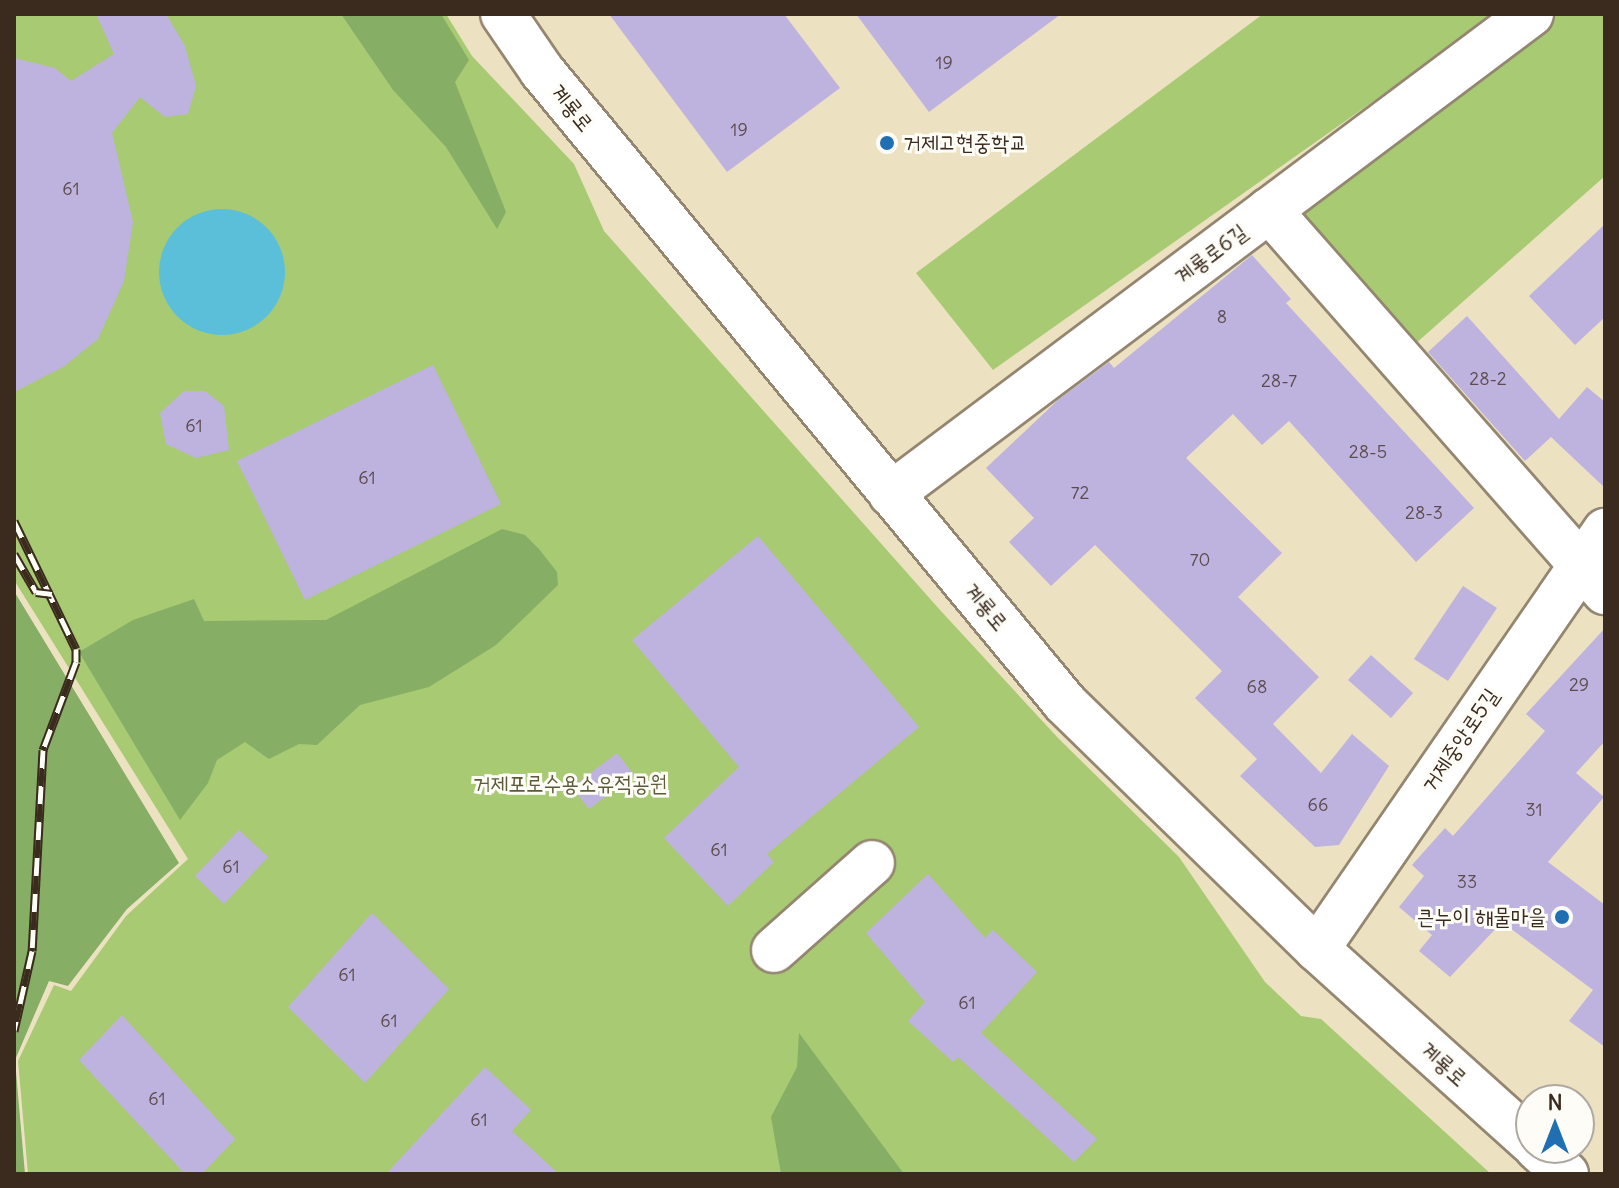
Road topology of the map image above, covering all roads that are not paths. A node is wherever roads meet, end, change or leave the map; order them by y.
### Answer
1 (503, 14) edge
2 (1531, 14) edge
3 (1269, 210) junction
4 (891, 494) junction
5 (1605, 531) edge
6 (1592, 579) edge
7 (872, 863) dead end
8 (1317, 949) junction
9 (774, 950) dead end
10 (1515, 1128) edge

1 - 4 street, 계룡로
2 - 3 street, 계룡로6길
3 - 4 street, 계룡로6길
3 - 6 street
4 - 8 street, 계룡로
5 - 6 street, 거제중앙로5길
6 - 8 street, 거제중앙로5길
7 - 9 street
8 - 10 street, 계룡로

